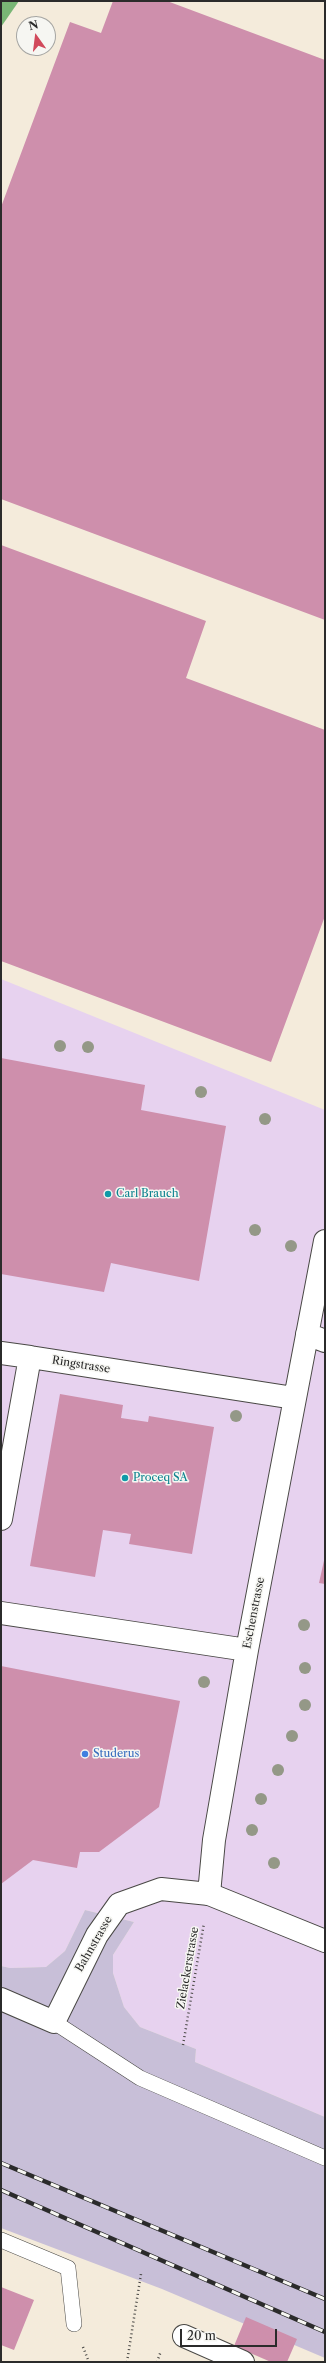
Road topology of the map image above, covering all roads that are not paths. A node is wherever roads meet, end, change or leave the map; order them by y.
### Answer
1 (325, 1242) edge
2 (316, 1337) edge
3 (1, 1353) edge
4 (30, 1358) junction
5 (294, 1398) junction
6 (1, 1519) edge
7 (1, 1612) edge
8 (247, 1650) junction
9 (209, 1894) junction
10 (325, 1941) edge
11 (1, 1999) edge
12 (54, 2022) junction
13 (325, 2158) edge
14 (1, 2240) edge
15 (74, 2324) dead end
16 (184, 2336) dead end
17 (243, 2362) edge

1 - 2 street, Eschenstrasse
2 - 5 street, Eschenstrasse
3 - 4 street, Ringstrasse
4 - 5 street, Ringstrasse
4 - 6 street
5 - 8 street, Eschenstrasse
7 - 8 street
8 - 9 street, Eschenstrasse
9 - 10 street, Bahnstrasse
9 - 12 street, Bahnstrasse
11 - 12 street
12 - 13 lane
14 - 15 lane
16 - 17 street

